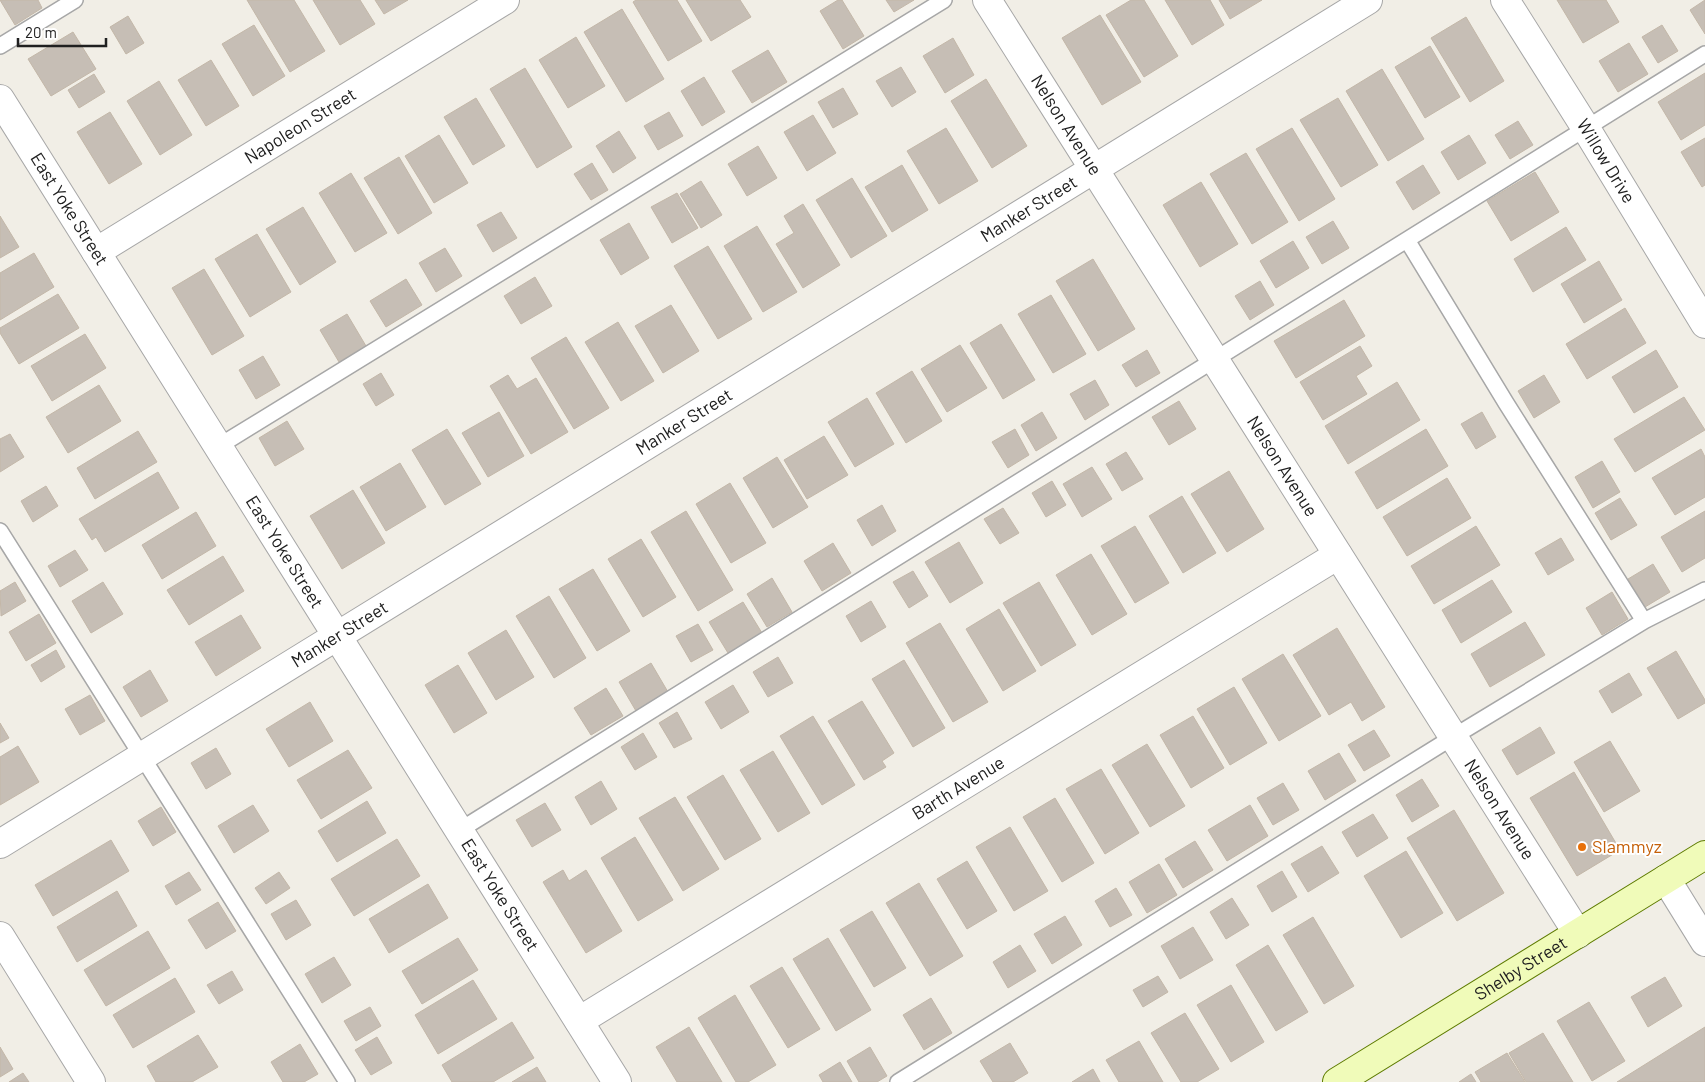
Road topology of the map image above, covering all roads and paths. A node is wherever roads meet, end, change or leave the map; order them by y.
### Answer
1 (75, 0) edge
2 (506, 0) edge
3 (944, 0) edge
4 (987, 0) edge
5 (1368, 0) edge
6 (1505, 0) edge
7 (0, 46) edge
8 (1705, 54) edge
9 (0, 99) edge
10 (1586, 128) junction
11 (1094, 169) junction
12 (1407, 240) junction
13 (96, 252) junction
14 (1705, 324) edge
15 (1214, 360) junction
16 (219, 446) junction
17 (0, 531) edge
18 (1338, 555) junction
19 (1705, 590) edge
20 (1644, 621) junction
21 (337, 636) junction
22 (1453, 737) junction
23 (142, 756) junction
24 (460, 830) junction
25 (0, 844) edge
26 (1705, 855) edge
27 (1666, 879) junction
28 (1578, 934) junction
29 (0, 936) edge
30 (1705, 942) edge
31 (579, 1021) junction
32 (91, 1082) edge
33 (348, 1082) edge
34 (617, 1082) edge
35 (898, 1082) edge
36 (1337, 1082) edge

1 - 7 lane
2 - 13 street, Napoleon Street
3 - 16 lane
4 - 11 street, Nelson Avenue
5 - 11 street, Manker Street
6 - 10 street, Willow Drive
8 - 10 lane
9 - 13 street, East Yoke Street
10 - 12 lane
10 - 14 street, Willow Drive
11 - 15 street, Nelson Avenue
11 - 21 street, Manker Street
12 - 15 lane
12 - 20 lane
13 - 16 street, East Yoke Street
15 - 18 street, Nelson Avenue
15 - 24 lane
16 - 21 street, East Yoke Street
17 - 23 lane
18 - 22 street, Nelson Avenue
18 - 31 street, Barth Avenue
19 - 20 lane
20 - 22 lane
21 - 23 street, Manker Street
21 - 24 street, East Yoke Street
22 - 28 street, Nelson Avenue
22 - 35 lane
23 - 25 street, Manker Street
23 - 33 lane
24 - 31 street, East Yoke Street
26 - 27 main road, Shelby Street
27 - 28 main road, Shelby Street
27 - 30 street
28 - 36 main road, Shelby Street
29 - 32 street
31 - 34 street, East Yoke Street

